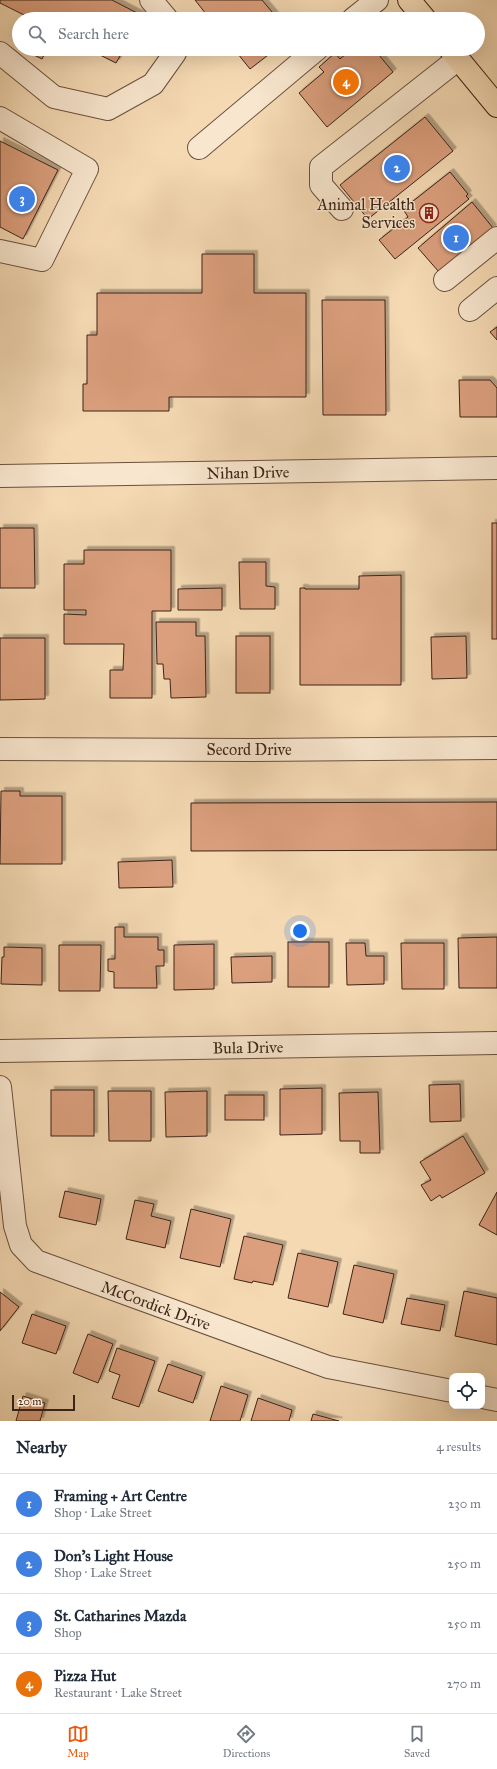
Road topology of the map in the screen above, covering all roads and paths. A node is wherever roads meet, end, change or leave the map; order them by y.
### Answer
1 (151, 0) edge
2 (376, 0) edge
3 (409, 0) edge
4 (161, 12) edge
5 (361, 12) edge
6 (419, 12) edge
7 (0, 53) edge
8 (173, 56) edge
9 (309, 56) edge
10 (452, 56) edge
11 (456, 56) edge
12 (497, 106) edge
13 (0, 118) edge
14 (199, 148) dead end
15 (342, 209) dead end
16 (497, 238) edge
17 (0, 251) edge
18 (445, 280) dead end
19 (497, 288) edge
20 (470, 310) dead end
21 (497, 468) edge
22 (0, 476) edge
23 (497, 748) edge
24 (0, 749) edge
25 (497, 1043) edge
26 (0, 1051) edge
27 (0, 1087) edge
28 (449, 1390) edge
29 (485, 1398) edge
30 (497, 1400) edge

1 - 4 street
2 - 5 street
3 - 6 main road
7 - 8 street
9 - 14 street
10 - 15 street
11 - 12 main road
13 - 17 street
16 - 18 street
19 - 20 street
21 - 22 street, Nihan Drive
23 - 24 street, Secord Drive
25 - 26 street, Bula Drive
27 - 28 street, McCordick Drive
29 - 30 street

